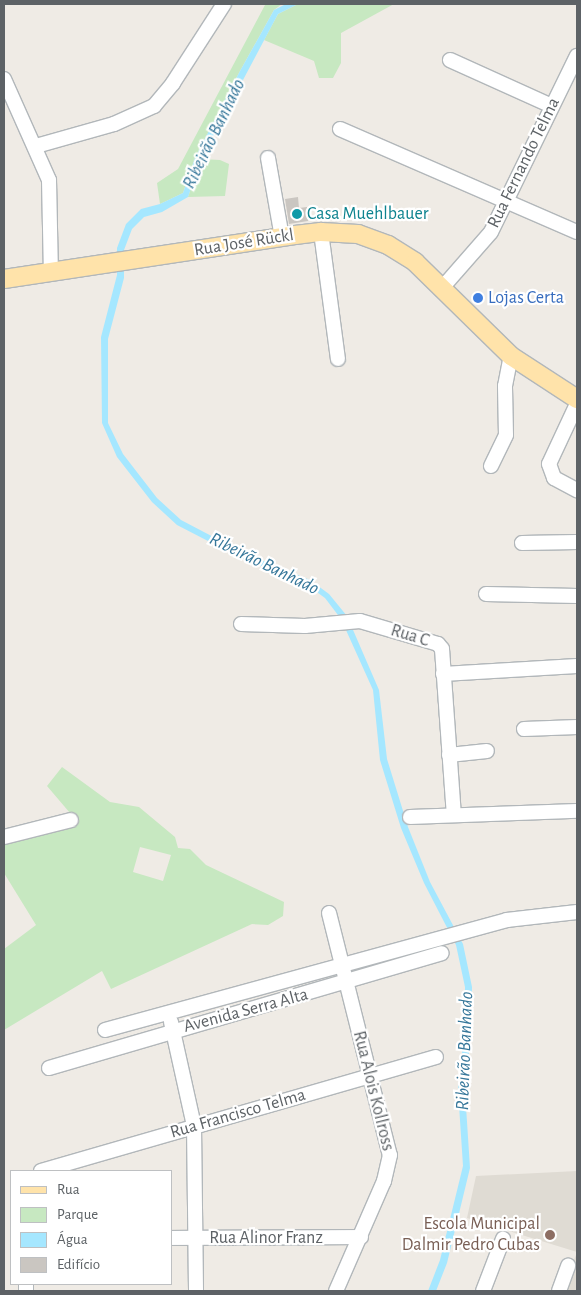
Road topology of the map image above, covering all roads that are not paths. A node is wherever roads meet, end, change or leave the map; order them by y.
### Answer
1 (224, 4) edge
2 (577, 56) edge
3 (450, 60) dead end
4 (4, 79) edge
5 (552, 106) junction
6 (340, 129) dead end
7 (36, 146) junction
8 (268, 158) dead end
9 (506, 200) junction
10 (321, 232) junction
11 (577, 232) edge
12 (282, 237) junction
13 (51, 273) junction
14 (4, 279) edge
15 (442, 288) junction
16 (511, 356) junction
17 (338, 359) dead end
18 (577, 399) edge
19 (577, 404) edge
20 (491, 466) dead end
21 (577, 490) edge
22 (522, 542) dead end
23 (577, 542) edge
24 (486, 594) dead end
25 (577, 596) edge
26 (241, 624) dead end
27 (577, 666) edge
28 (443, 674) junction
29 (577, 727) edge
30 (524, 729) dead end
31 (487, 750) dead end
32 (449, 755) junction
33 (577, 811) edge
34 (454, 815) junction
35 (410, 817) dead end
36 (71, 820) dead end
37 (4, 837) edge
38 (577, 912) edge
39 (329, 914) dead end
40 (442, 953) dead end
41 (341, 964) junction
42 (346, 983) junction
43 (169, 1013) junction
44 (106, 1030) dead end
45 (172, 1031) junction
46 (436, 1057) dead end
47 (49, 1068) dead end
48 (372, 1076) junction
49 (194, 1126) junction
50 (44, 1170) edge
51 (360, 1237) junction
52 (172, 1238) edge
53 (196, 1238) junction
54 (503, 1239) dead end
55 (568, 1266) dead end
56 (196, 1291) edge
57 (336, 1291) edge
58 (483, 1291) edge
59 (558, 1291) edge

1 - 7 street
2 - 5 street, Rua Fernando Telma
3 - 5 street
4 - 7 street
5 - 9 street, Rua Fernando Telma
6 - 9 street
7 - 13 street
8 - 12 street
9 - 11 street
9 - 15 street, Rua Fernando Telma
10 - 12 main road, Rua José Rückl
10 - 15 main road, Rua José Rückl
10 - 17 street
12 - 13 main road, Rua José Rückl
13 - 14 main road, Rua José Rückl
15 - 16 main road, Rua José Rückl
16 - 18 main road, Rua José Rückl
16 - 20 street
19 - 21 street
22 - 23 street
24 - 25 street
26 - 28 street, Rua C
27 - 28 street
28 - 32 street, Rua C
29 - 30 street
31 - 32 street
32 - 34 street, Rua C
33 - 34 street
34 - 35 street
36 - 37 street
38 - 41 street, Avenida Serra Alta
39 - 41 street, Rua Alois Kollross
40 - 42 street, Avenida Serra Alta
41 - 42 street, Rua Alois Kollross
41 - 43 street, Avenida Serra Alta
42 - 45 street, Avenida Serra Alta
42 - 48 street, Rua Alois Kollross
43 - 44 street, Avenida Serra Alta
43 - 45 street
45 - 47 street, Avenida Serra Alta
45 - 49 street
46 - 48 street, Rua Francisco Telma
48 - 49 street, Rua Francisco Telma
48 - 51 street, Rua Alois Kollross
49 - 50 street, Rua Francisco Telma
49 - 53 street
51 - 53 street, Rua Alinor Franz
51 - 57 street, Rua Alois Kollross
52 - 53 street, Rua Alinor Franz
53 - 56 street
54 - 58 street
55 - 59 street

